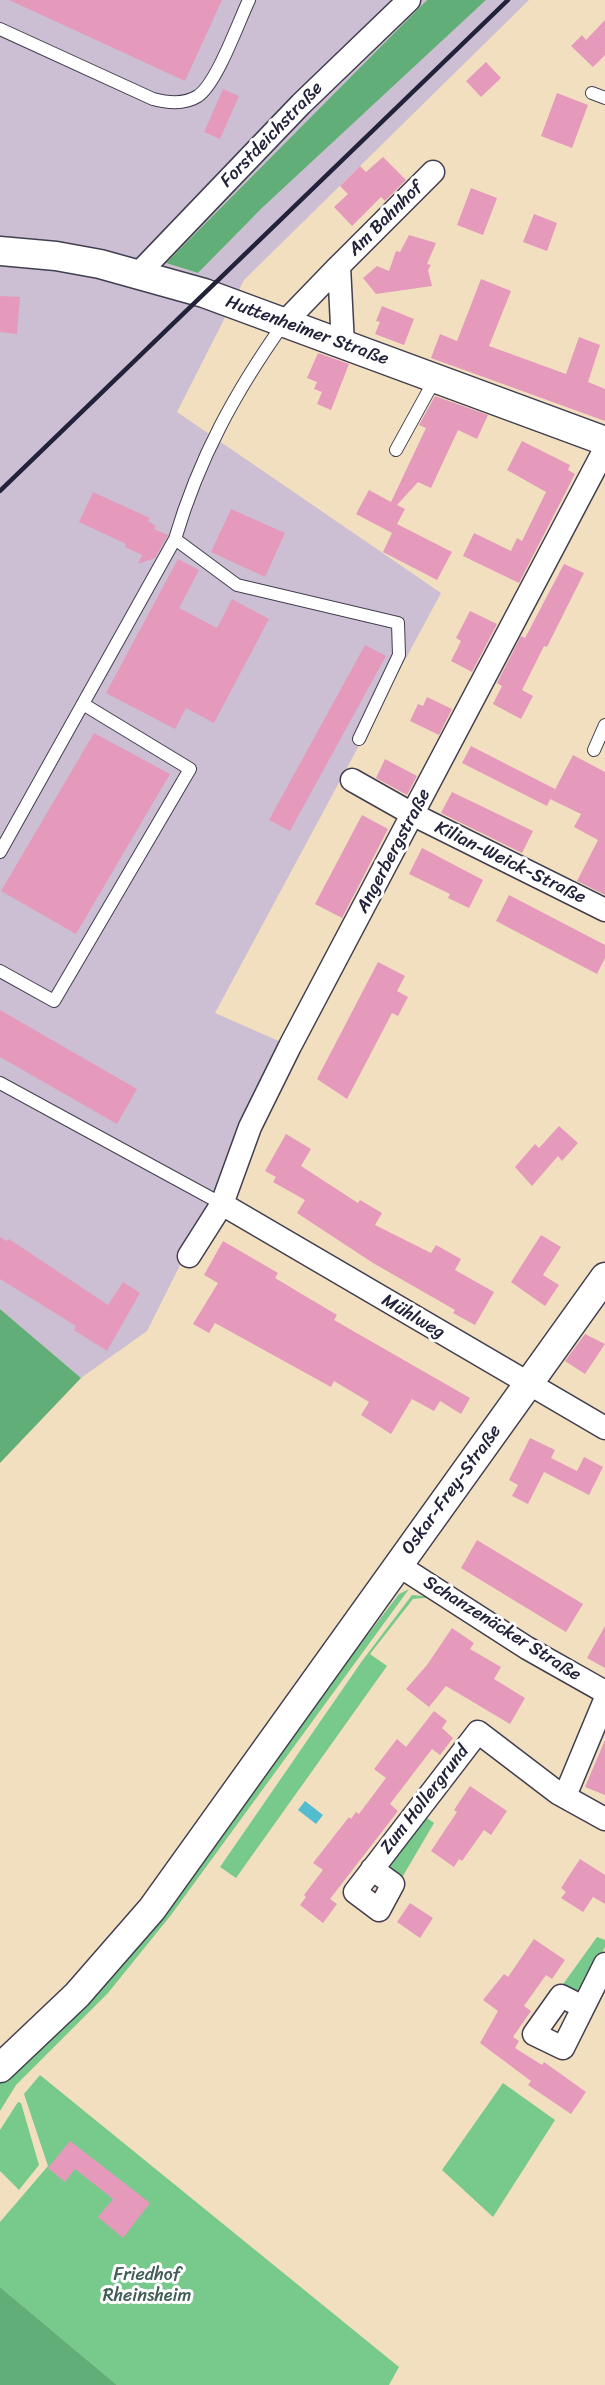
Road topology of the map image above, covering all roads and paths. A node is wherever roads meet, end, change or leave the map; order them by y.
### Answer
1 (249, 0) edge
2 (409, 0) edge
3 (0, 29) edge
4 (592, 93) dead end
5 (605, 98) edge
6 (432, 172) dead end
7 (0, 251) edge
8 (339, 266) junction
9 (139, 273) junction
10 (284, 323) junction
11 (343, 345) junction
12 (435, 379) junction
13 (605, 441) edge
14 (605, 449) edge
15 (396, 450) dead end
16 (175, 539) junction
17 (82, 704) junction
18 (605, 725) edge
19 (359, 739) dead end
20 (594, 750) dead end
21 (352, 780) dead end
22 (414, 815) junction
23 (0, 852) edge
24 (605, 910) edge
25 (0, 971) edge
26 (0, 1083) edge
27 (222, 1204) junction
28 (189, 1256) dead end
29 (605, 1277) edge
30 (527, 1385) junction
31 (605, 1428) edge
32 (398, 1565) junction
33 (605, 1692) edge
34 (605, 1700) edge
35 (565, 1796) junction
36 (605, 1819) edge
37 (372, 1869) dead end
38 (605, 1964) edge
39 (583, 2007) dead end
40 (0, 2068) edge

1 - 3 lane
2 - 9 street, Forstdeichstraße
4 - 5 lane
6 - 8 street, Am Bahnhof
7 - 9 street, Huttenheimer Straße
8 - 10 street, Am Bahnhof
8 - 11 street, Am Bahnhof
9 - 10 street, Huttenheimer Straße
10 - 11 street, Huttenheimer Straße
10 - 16 lane
11 - 12 street, Huttenheimer Straße
12 - 13 street, Huttenheimer Straße
12 - 15 lane
14 - 22 street, Angerbergstraße
16 - 17 lane
16 - 19 lane
17 - 23 lane
17 - 25 lane
18 - 20 lane
21 - 22 street, Kilian-Weick-Straße
22 - 24 street, Kilian-Weick-Straße
22 - 27 street, Angerbergstraße
26 - 27 lane
27 - 28 street, Angerbergstraße
27 - 30 street, Mühlweg
29 - 30 street, Oskar-Frey-Straße
30 - 31 street, Mühlweg
30 - 32 street, Oskar-Frey-Straße
32 - 33 street, Schanzenäcker Straße
32 - 40 street, Oskar-Frey-Straße
34 - 35 street
35 - 36 street, Zum Hollergrund
35 - 37 street, Zum Hollergrund
38 - 39 street

